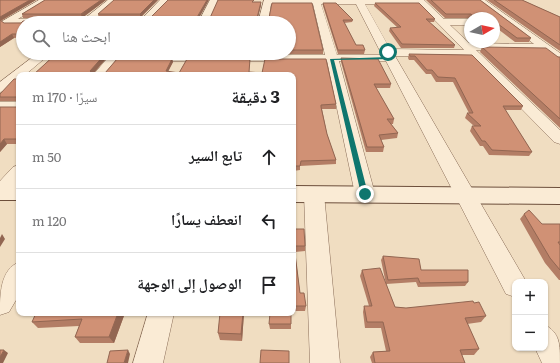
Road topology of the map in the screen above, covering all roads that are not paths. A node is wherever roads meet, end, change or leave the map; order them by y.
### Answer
1 (45, 0) edge
2 (113, 0) edge
3 (165, 0) edge
4 (214, 0) edge
5 (480, 0) edge
6 (268, 1) edge
7 (316, 1) edge
8 (359, 1) edge
9 (419, 1) edge
10 (90, 16) edge
11 (148, 16) edge
12 (206, 16) edge
13 (265, 16) edge
14 (2, 21) edge
15 (16, 21) edge
16 (443, 22) junction
17 (464, 22) edge
18 (500, 22) edge
19 (511, 22) junction
20 (546, 48) junction
21 (470, 50) junction
22 (390, 55) junction
23 (560, 58) edge
24 (296, 59) edge
25 (332, 59) junction
26 (36, 60) edge
27 (111, 60) edge
28 (181, 60) edge
29 (176, 69) dead end
30 (21, 72) edge
31 (101, 72) edge
32 (16, 76) edge
33 (0, 88) edge
34 (0, 106) edge
35 (16, 106) edge
36 (560, 139) edge
37 (16, 176) edge
38 (7, 192) edge
39 (304, 194) edge
40 (365, 194) junction
41 (464, 195) junction
42 (560, 196) edge
43 (16, 277) edge
44 (512, 281) edge
45 (0, 302) edge
46 (160, 316) edge
47 (548, 345) edge
48 (148, 363) edge
49 (325, 363) edge
50 (558, 363) edge

1 - 14 street
2 - 10 street
3 - 11 street
4 - 12 street
5 - 19 street
6 - 7 street
6 - 13 street
7 - 8 street
7 - 25 street
8 - 9 street
8 - 22 street
9 - 16 street
14 - 15 street
16 - 17 street
16 - 21 street
18 - 19 street
19 - 20 street
20 - 21 street
20 - 23 street
21 - 22 street
21 - 36 street
22 - 25 street
22 - 41 street
24 - 25 street
25 - 40 street
26 - 30 street
27 - 31 street
28 - 29 street
32 - 33 street
34 - 35 street
37 - 38 street
39 - 40 street
39 - 49 street
40 - 41 street
41 - 42 street
41 - 44 street
43 - 45 street
46 - 48 street
47 - 50 street

